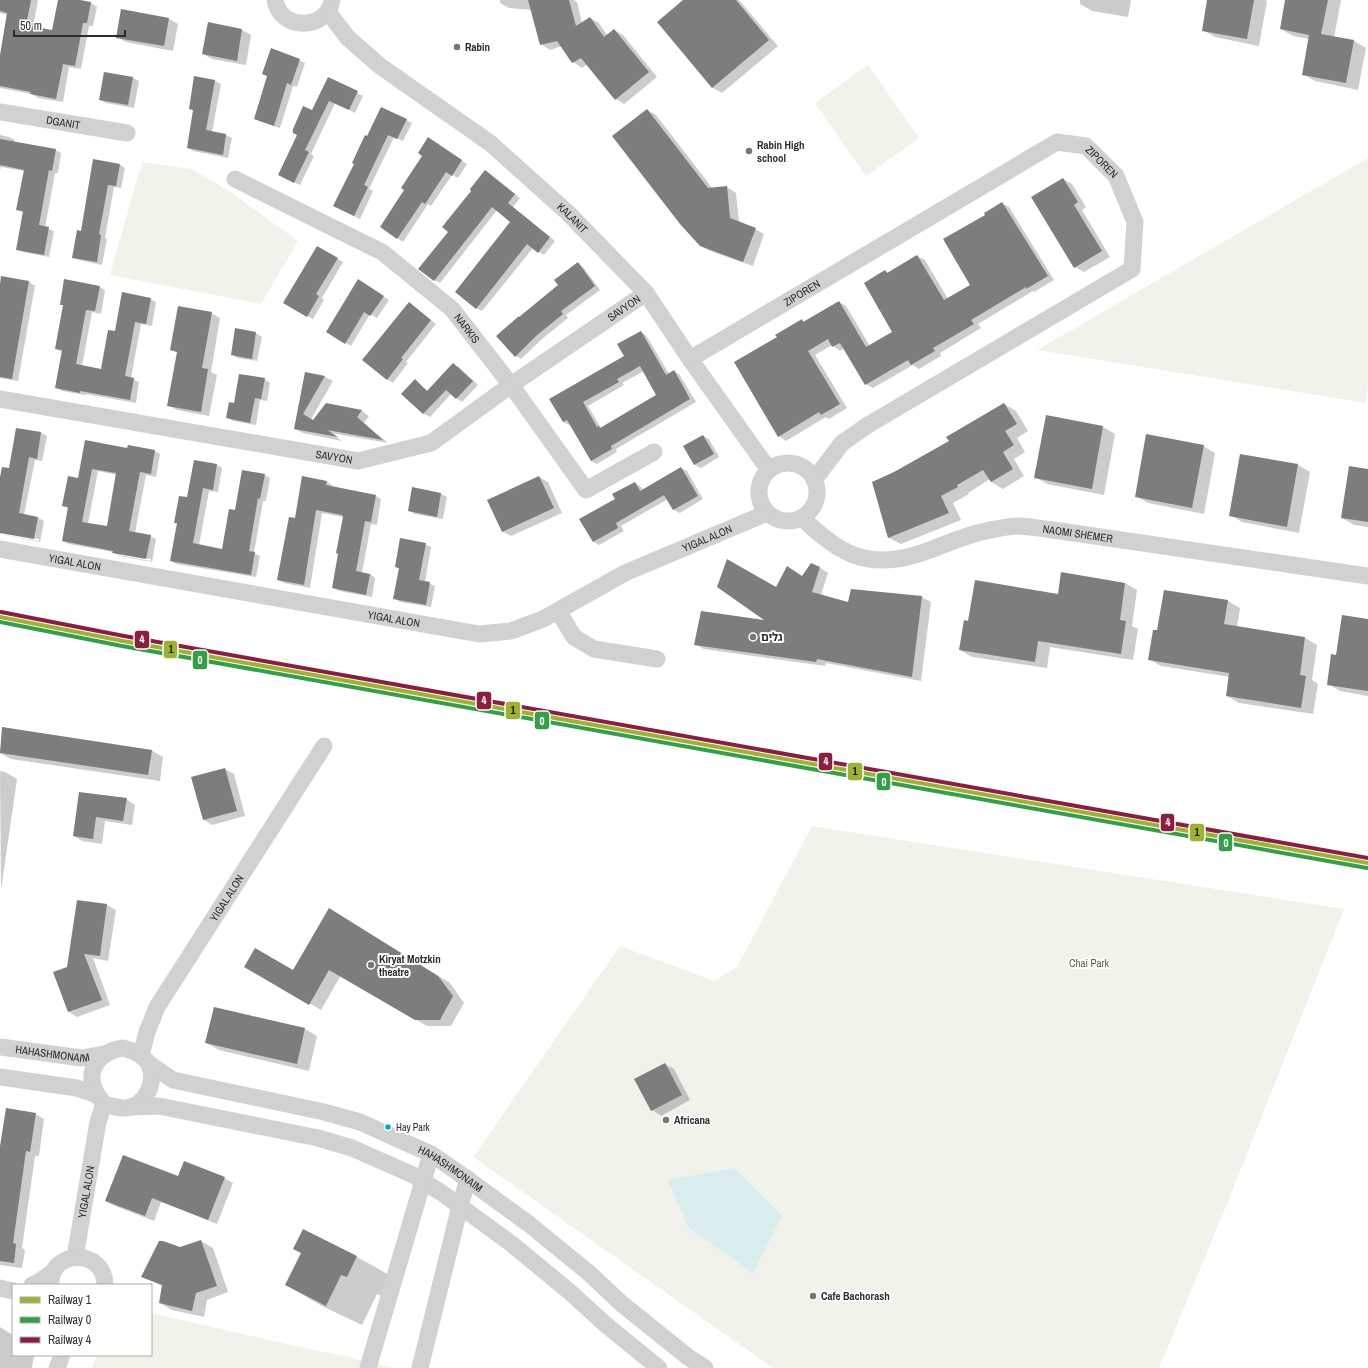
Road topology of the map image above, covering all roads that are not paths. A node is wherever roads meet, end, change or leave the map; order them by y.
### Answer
1 (275, 0) edge
2 (330, 6) edge
3 (0, 112) edge
4 (127, 133) dead end
5 (235, 179) dead end
6 (646, 293) junction
7 (690, 359) junction
8 (511, 386) junction
9 (0, 399) edge
10 (654, 452) dead end
11 (769, 470) junction
12 (814, 480) junction
13 (767, 513) junction
14 (802, 518) junction
15 (0, 549) edge
16 (1368, 576) edge
17 (558, 611) junction
18 (657, 659) dead end
19 (324, 746) dead end
20 (0, 1047) edge
21 (104, 1054) junction
22 (145, 1059) junction
23 (0, 1076) edge
24 (100, 1099) junction
25 (130, 1107) junction
26 (431, 1154) junction
27 (468, 1179) junction
28 (423, 1181) junction
29 (460, 1206) junction
30 (75, 1257) junction
31 (52, 1278) edge
32 (34, 1284) edge
33 (105, 1284) edge
34 (0, 1288) edge
35 (12, 1291) edge
36 (62, 1356) edge
37 (57, 1368) edge
38 (368, 1368) edge
39 (420, 1368) edge
40 (659, 1368) edge
41 (705, 1368) edge

1 - 2 street
2 - 6 street, KALANIT
3 - 4 street, DGANIT
5 - 8 street, NARKIS
6 - 7 street, KALANIT
6 - 8 street, SAVYON
7 - 11 street, KALANIT
7 - 12 street, ZIPOREN
8 - 9 street, SAVYON
8 - 10 street, NARKIS
11 - 12 street
11 - 13 street
12 - 14 street
13 - 14 street
13 - 17 street, YIGAL ALON
14 - 16 street, NAOMI SHEMER
15 - 17 street, YIGAL ALON
17 - 18 street
19 - 22 street, YIGAL ALON
20 - 21 street, HAHASHMONAIM
21 - 22 street
21 - 24 street
22 - 25 street
22 - 26 street, HAHASHMONAIM
23 - 24 street
24 - 25 street
24 - 30 street, YIGAL ALON
25 - 28 street
26 - 27 street, HAHASHMONAIM
26 - 28 street
27 - 29 street
27 - 41 street, HAHASHMONAIM
28 - 29 street
28 - 38 street
29 - 39 street
29 - 40 street
30 - 31 street
30 - 33 street
31 - 32 street
34 - 35 street
36 - 37 street

